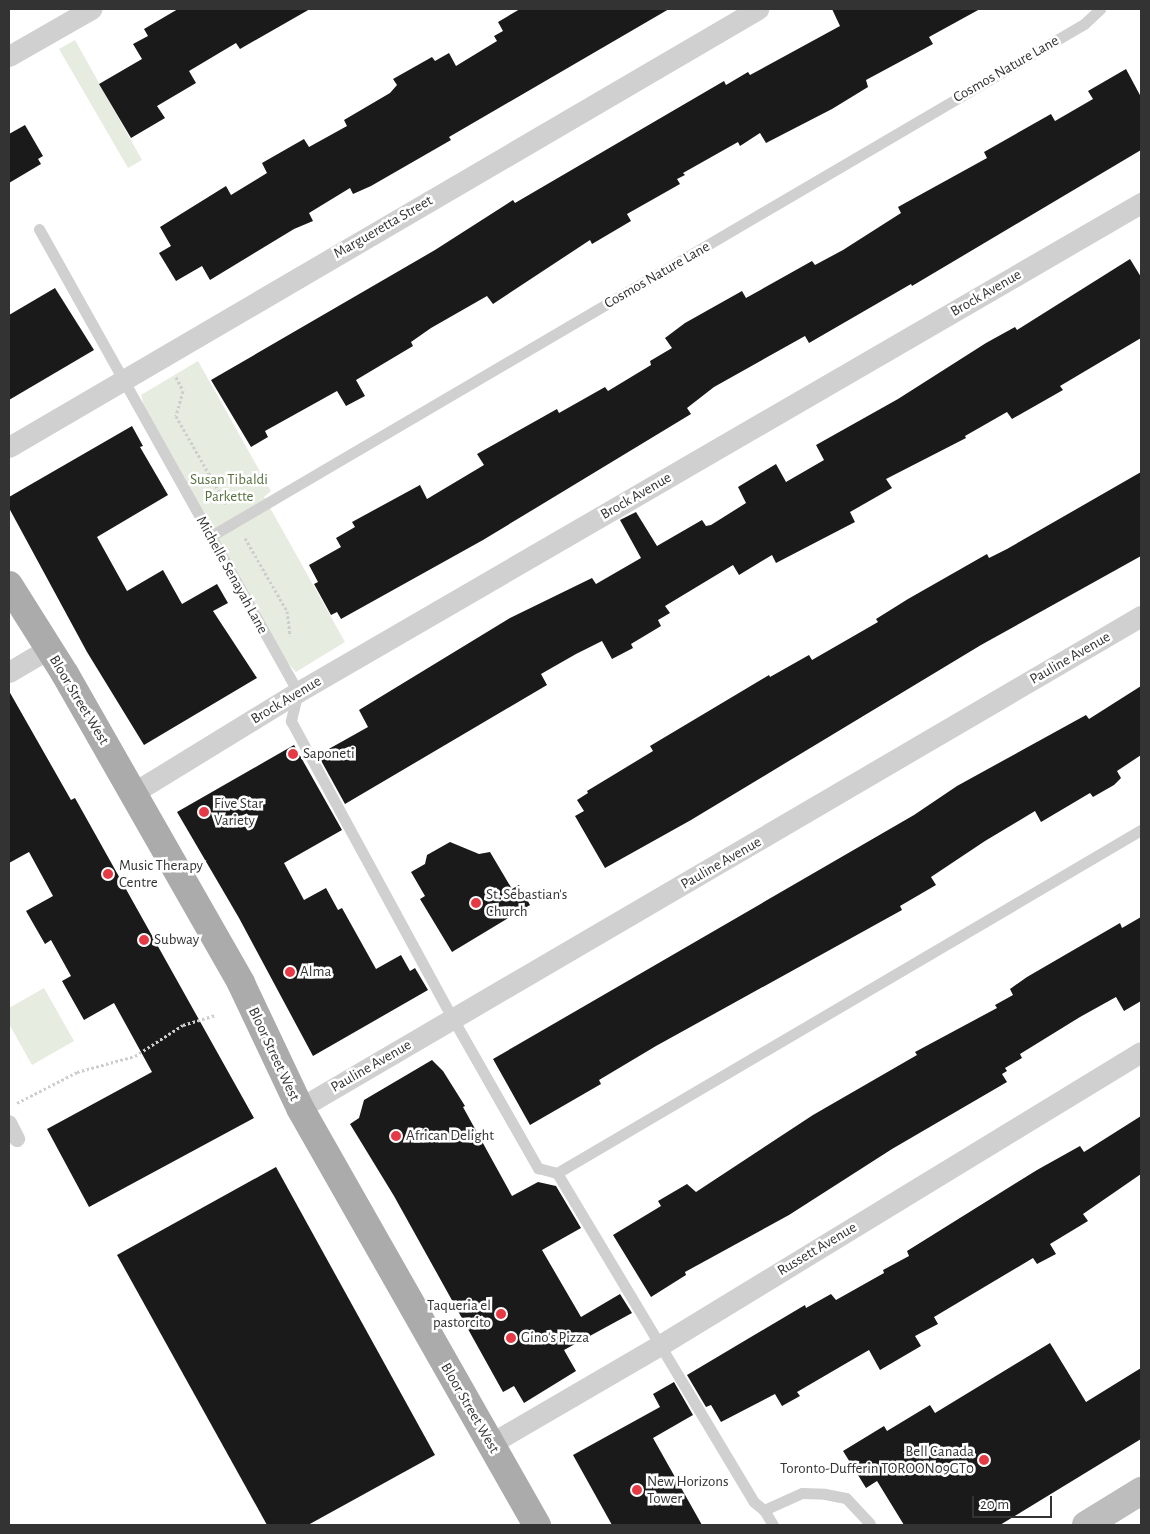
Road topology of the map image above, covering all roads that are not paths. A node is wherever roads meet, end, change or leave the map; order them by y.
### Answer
1 (91, 9) edge
2 (758, 9) edge
3 (1100, 9) edge
4 (9, 56) edge
5 (1141, 203) edge
6 (39, 229) dead end
7 (122, 379) junction
8 (9, 447) edge
9 (211, 536) junction
10 (9, 585) edge
11 (1141, 616) edge
12 (48, 649) junction
13 (9, 672) edge
14 (298, 692) junction
15 (133, 793) junction
16 (1141, 830) edge
17 (453, 1019) junction
18 (1141, 1052) edge
19 (300, 1108) junction
20 (9, 1123) edge
21 (17, 1138) dead end
22 (557, 1173) junction
23 (662, 1344) junction
24 (490, 1444) junction
25 (1141, 1491) edge
26 (764, 1510) junction
27 (870, 1524) dead end
28 (537, 1525) edge
29 (773, 1525) edge
30 (1086, 1525) edge

1 - 4 street
2 - 7 street, Margueretta Street
3 - 9 lane, Cosmos Nature Lane
5 - 14 street, Brock Avenue
6 - 7 lane, Michelle Senayah Lane
7 - 8 street, Margueretta Street
7 - 9 lane, Michelle Senayah Lane
9 - 14 lane, Michelle Senayah Lane
10 - 12 main road, Bloor Street West
11 - 17 street, Pauline Avenue
12 - 13 street
12 - 15 main road, Bloor Street West
14 - 15 street, Brock Avenue
14 - 17 lane
15 - 19 main road, Bloor Street West
16 - 22 lane
17 - 19 street, Pauline Avenue
17 - 22 lane
18 - 23 street, Russett Avenue
19 - 24 main road, Bloor Street West
20 - 21 street
22 - 23 lane
23 - 24 street, Russett Avenue
23 - 26 lane
24 - 28 main road, Bloor Street West
25 - 30 main road
26 - 27 lane
26 - 29 lane

